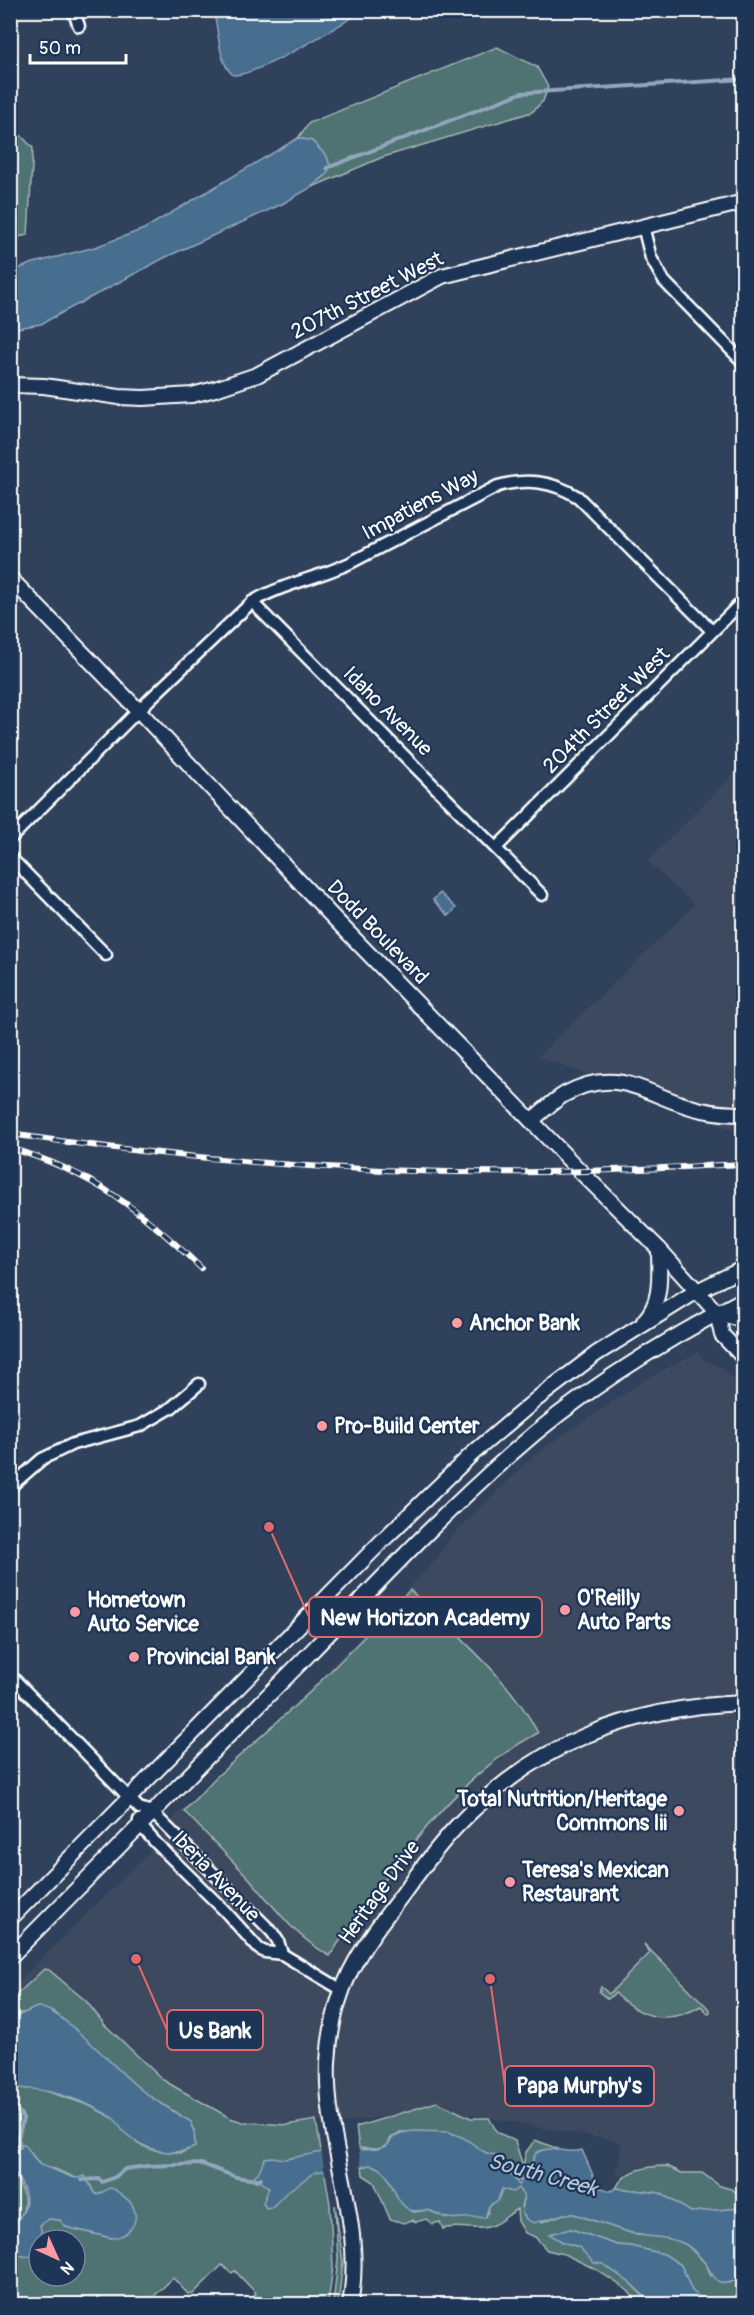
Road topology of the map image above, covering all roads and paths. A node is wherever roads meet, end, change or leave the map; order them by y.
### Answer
1 (73, 10) edge
2 (79, 26) dead end
3 (744, 202) edge
4 (643, 226) junction
5 (744, 363) edge
6 (10, 385) edge
7 (10, 578) edge
8 (744, 600) edge
9 (252, 602) junction
10 (712, 631) junction
11 (139, 711) junction
12 (10, 839) edge
13 (495, 848) junction
14 (10, 857) edge
15 (542, 895) dead end
16 (106, 955) dead end
17 (744, 1114) edge
18 (532, 1120) junction
19 (659, 1249) junction
20 (744, 1268) edge
21 (697, 1291) junction
22 (744, 1299) edge
23 (717, 1313) junction
24 (744, 1320) edge
25 (638, 1327) junction
26 (744, 1358) edge
27 (199, 1384) dead end
28 (10, 1486) edge
29 (10, 1675) edge
30 (744, 1703) edge
31 (129, 1797) junction
32 (138, 1808) junction
33 (152, 1812) junction
34 (140, 1826) junction
35 (10, 1918) edge
36 (282, 1954) junction
37 (10, 1957) edge
38 (342, 1990) junction
39 (350, 2304) edge

1 - 2 street
3 - 4 main road, 207th Street West
4 - 5 street
4 - 6 main road, 207th Street West
7 - 11 main road, Dodd Boulevard
8 - 10 street, 204th Street West
9 - 10 street, Impatiens Way
9 - 11 street, Impatiens Way
9 - 13 street, Idaho Avenue
10 - 13 street, 204th Street West
11 - 12 street, Impatiens Way
11 - 18 main road, Dodd Boulevard
13 - 15 street, Idaho Avenue
14 - 16 street
17 - 18 main road
18 - 19 main road, Dodd Boulevard
19 - 21 main road, Dodd Boulevard
19 - 25 main road
20 - 21 main road
21 - 23 main road, Dodd Boulevard
21 - 25 main road
22 - 23 main road
23 - 24 main road
23 - 26 main road, Dodd Boulevard
23 - 33 main road
25 - 31 main road
27 - 28 street
29 - 31 street
30 - 38 main road, Heritage Drive
31 - 32 street
31 - 35 main road
32 - 33 street, Iberia Avenue
32 - 34 street
33 - 34 main road
33 - 36 street, Iberia Avenue
34 - 36 street, Iberia Avenue
34 - 37 main road
36 - 38 street, Iberia Avenue
38 - 39 main road, Heritage Drive

